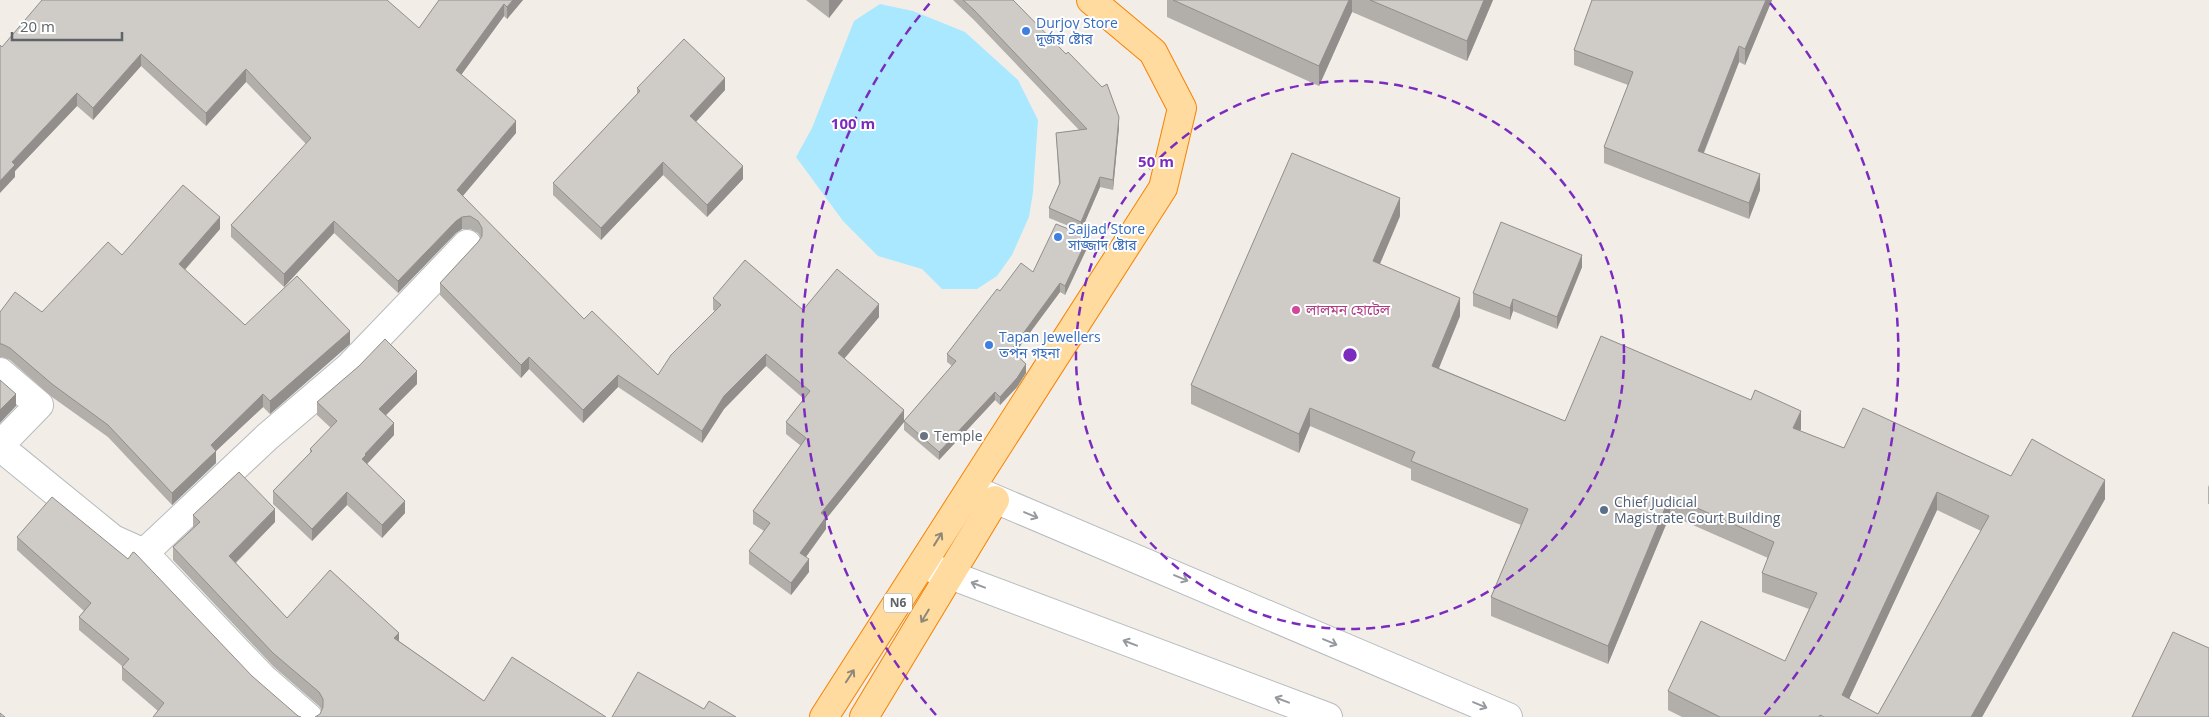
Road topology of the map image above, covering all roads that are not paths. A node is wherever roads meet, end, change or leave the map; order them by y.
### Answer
1 (1091, 0) edge
2 (467, 244) dead end
3 (0, 372) edge
4 (0, 446) edge
5 (971, 488) junction
6 (995, 500) junction
7 (144, 553) junction
8 (922, 564) junction
9 (949, 575) junction
10 (308, 717) edge
11 (824, 717) edge
12 (864, 717) edge
13 (1328, 717) edge
14 (1508, 717) edge

1 - 5 highway, N6
2 - 7 street
3 - 4 street
4 - 7 street
5 - 6 street
8 -> 5 highway, N6
6 - 9 highway, N6
6 -> 14 street
7 - 10 street
8 - 9 street
11 -> 8 highway, N6
9 -> 12 highway, N6
13 -> 9 street

